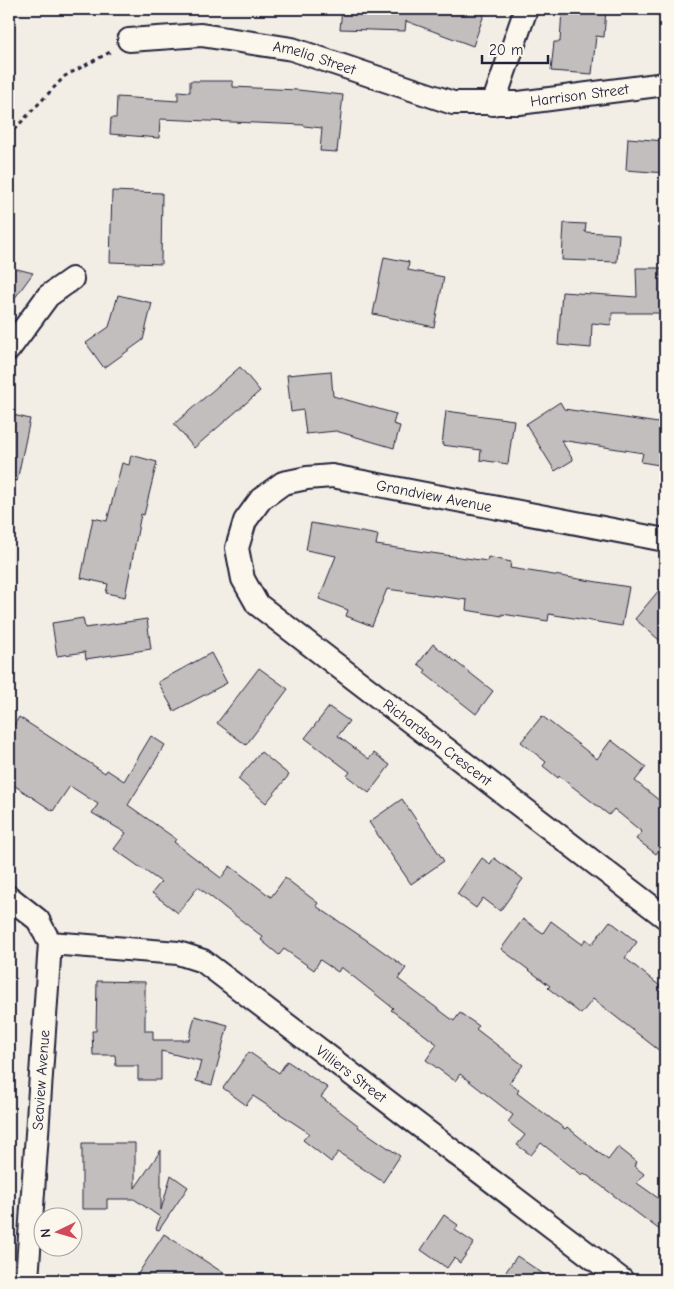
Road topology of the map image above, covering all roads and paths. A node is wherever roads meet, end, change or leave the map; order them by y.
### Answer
1 (526, 9) edge
2 (129, 40) joint
3 (665, 84) edge
4 (493, 104) junction
5 (9, 135) edge
6 (72, 278) dead end
7 (9, 349) edge
8 (665, 540) edge
9 (237, 548) joint
10 (9, 897) edge
11 (665, 916) edge
12 (50, 943) junction
13 (30, 1279) edge
14 (622, 1280) edge

1 - 4 street
2 - 4 street, Amelia Street
2 - 5 path
3 - 4 street, Harrison Street
6 - 7 street
8 - 9 street, Grandview Avenue
9 - 11 street, Richardson Crescent
10 - 12 street
12 - 13 street, Seaview Avenue
12 - 14 street, Villiers Street

